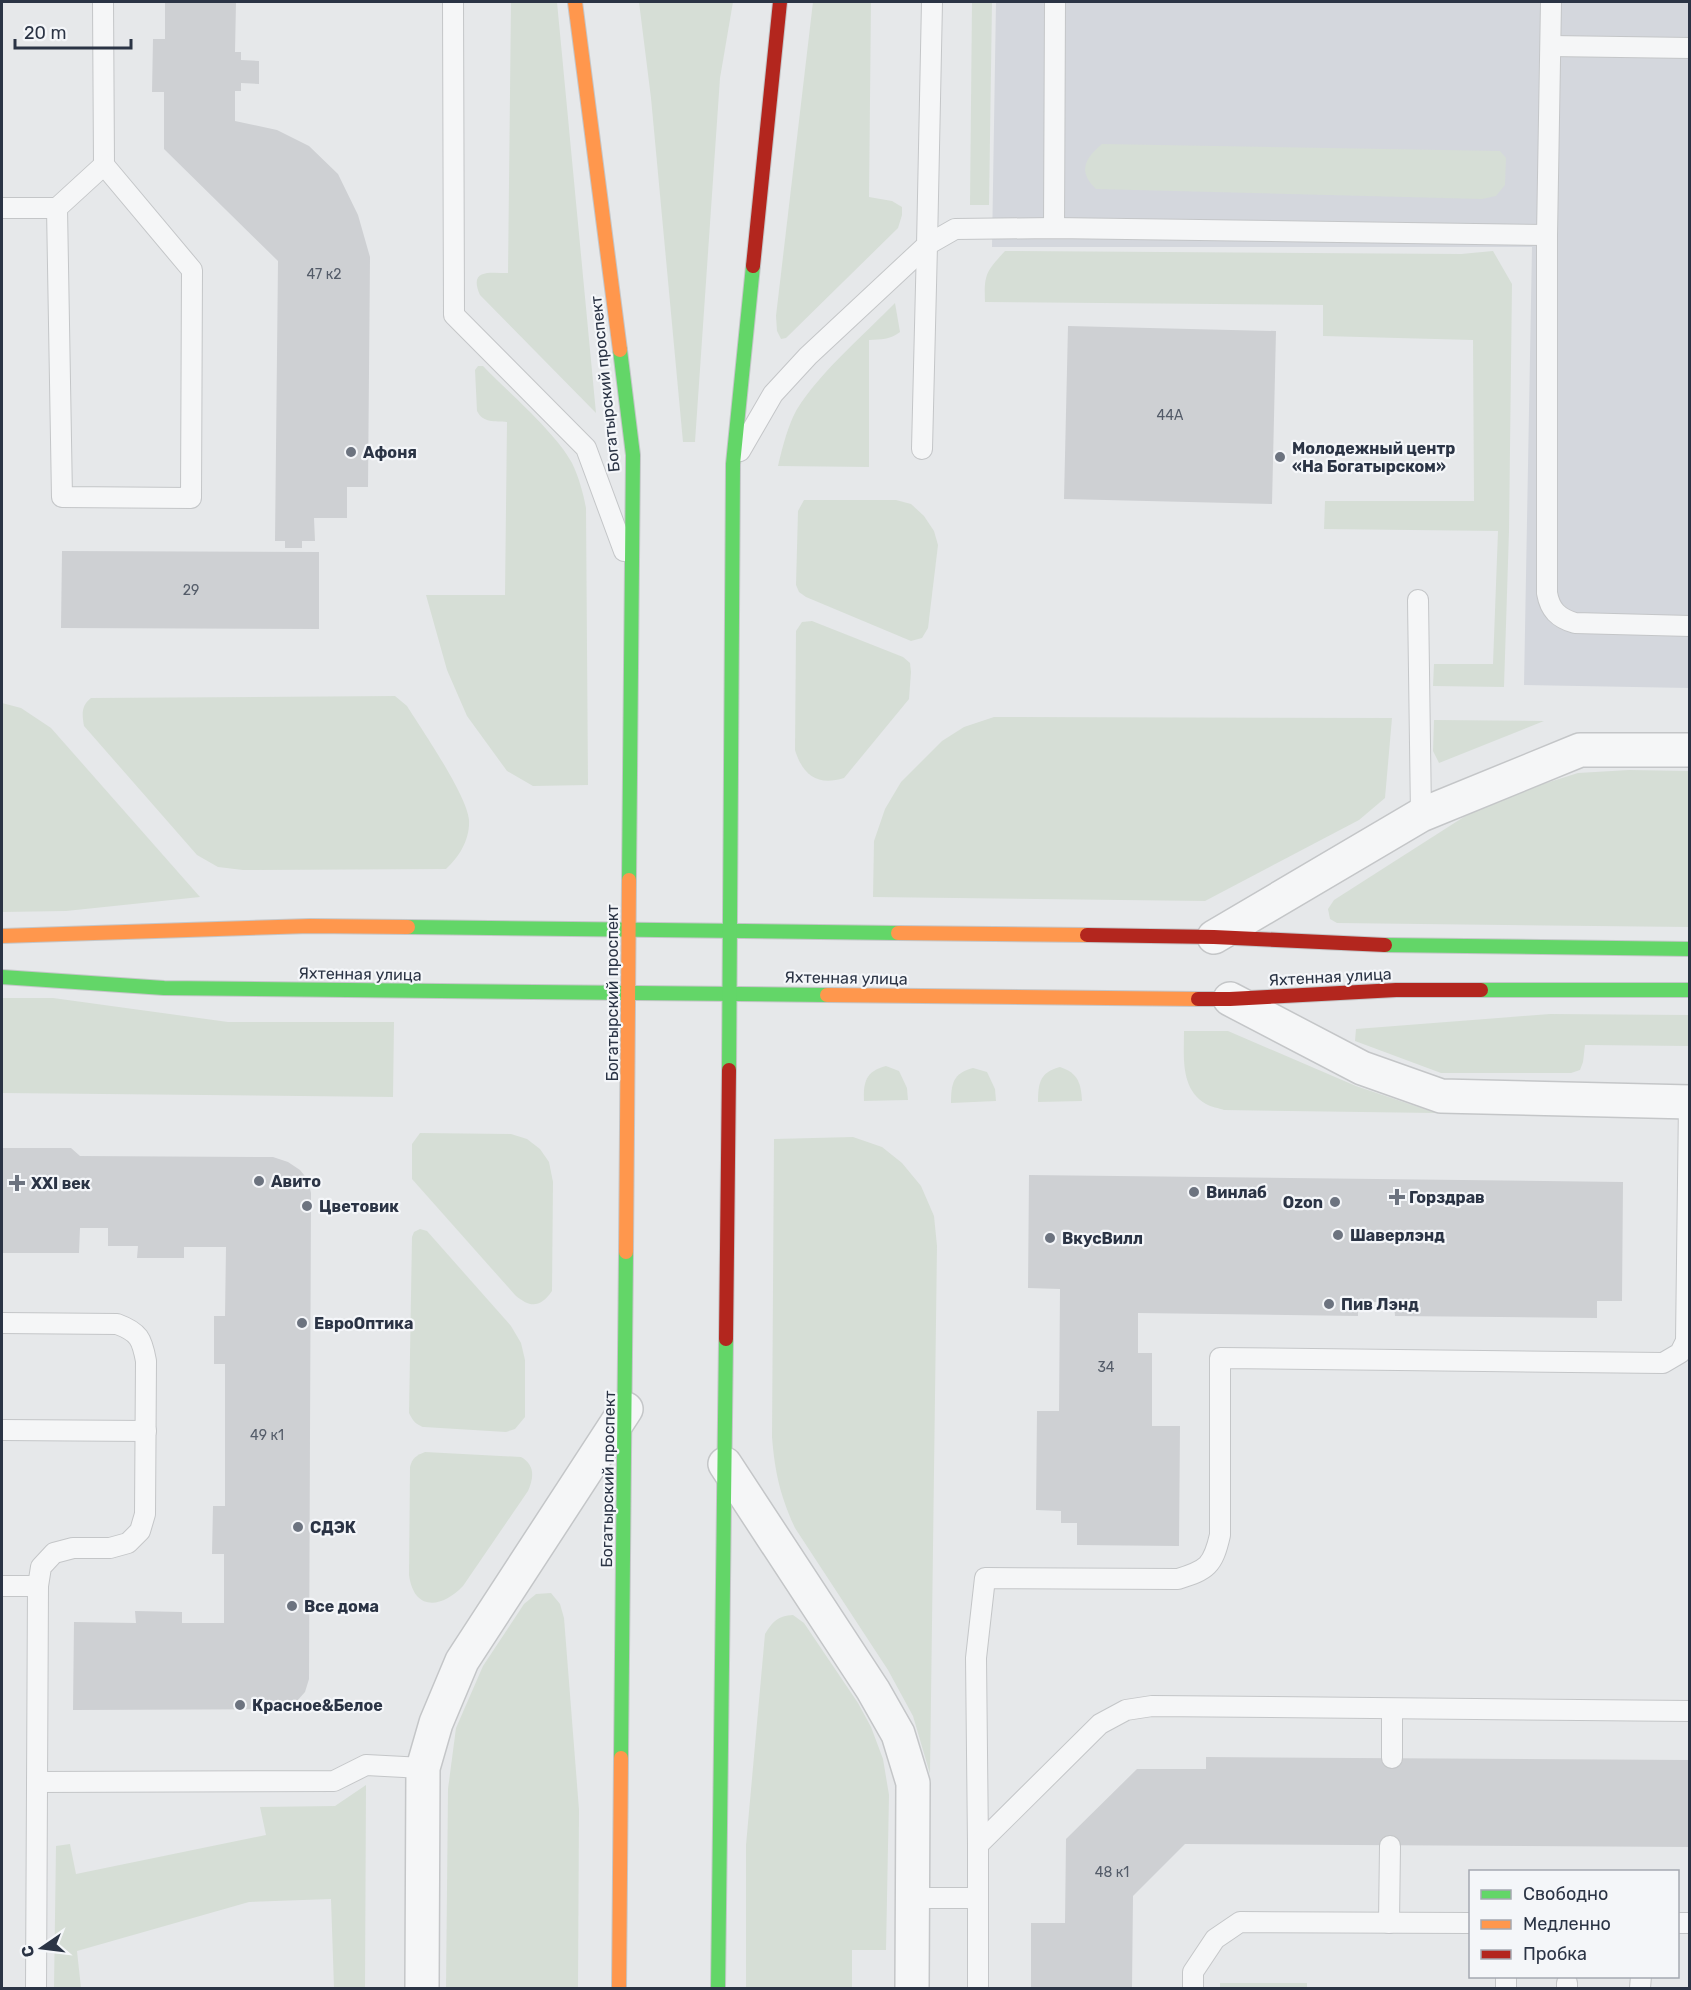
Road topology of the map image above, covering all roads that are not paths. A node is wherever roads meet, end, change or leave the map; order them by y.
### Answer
1 (103, 2) edge
2 (453, 2) edge
3 (575, 2) edge
4 (780, 2) edge
5 (932, 2) edge
6 (1055, 2) edge
7 (1551, 2) edge
8 (1551, 46) junction
9 (1689, 48) edge
10 (104, 165) junction
11 (2, 208) edge
12 (57, 208) junction
13 (1054, 228) junction
14 (1547, 235) junction
15 (927, 245) junction
16 (922, 449) dead end
17 (733, 464) junction
18 (632, 570) junction
19 (1418, 600) dead end
20 (1689, 626) edge
21 (1689, 750) edge
22 (1421, 814) junction
23 (629, 929) junction
24 (730, 930) junction
25 (2, 936) edge
26 (1214, 937) junction
27 (1689, 949) edge
28 (2, 976) edge
29 (1689, 990) edge
30 (629, 993) junction
31 (730, 993) junction
32 (1230, 999) junction
33 (1689, 1102) edge
34 (2, 1323) edge
35 (626, 1409) junction
36 (2, 1430) edge
37 (146, 1431) junction
38 (725, 1464) junction
39 (2, 1586) edge
40 (38, 1586) junction
41 (1392, 1709) junction
42 (1689, 1711) edge
43 (1392, 1758) dead end
44 (423, 1768) junction
45 (37, 1782) junction
46 (978, 1845) junction
47 (1390, 1846) dead end
48 (913, 1898) junction
49 (978, 1898) junction
50 (1389, 1923) junction
51 (1469, 1923) edge
52 (36, 1989) edge
53 (422, 1989) edge
54 (619, 1989) edge
55 (718, 1989) edge
56 (912, 1989) edge
57 (978, 1989) edge
58 (1193, 1989) edge

1 - 10 lane
2 - 18 lane
3 - 18 main road, Богатырский проспект
4 - 17 main road
5 - 15 lane
6 - 13 lane
7 - 8 lane
8 - 9 lane
8 - 14 lane
10 - 12 lane
10 - 12 lane
11 - 12 lane
13 - 14 lane
13 - 15 lane
14 - 20 lane
15 - 16 lane
15 - 17 lane
17 - 24 main road
18 - 23 main road, Богатырский проспект
19 - 22 lane
21 - 22 street
22 - 26 street
23 - 24 main road, Яхтенная улица
23 - 25 main road, Яхтенная улица
23 - 30 main road, Богатырский проспект
24 - 26 main road, Яхтенная улица
24 - 31 main road
26 - 27 main road, Яхтенная улица
28 - 30 main road, Яхтенная улица
29 - 32 main road, Яхтенная улица
30 - 31 main road, Яхтенная улица
30 - 35 main road, Богатырский проспект
31 - 32 main road, Яхтенная улица
31 - 38 main road
32 - 33 street
33 - 46 lane
34 - 37 lane
35 - 44 street
35 - 54 main road, Богатырский проспект
36 - 37 lane
37 - 40 lane
38 - 48 street
38 - 55 main road
39 - 40 lane
40 - 45 lane
41 - 42 lane
41 - 43 lane
41 - 46 lane
44 - 45 lane
44 - 53 street
45 - 52 lane
46 - 49 lane
47 - 50 lane
48 - 49 lane
48 - 56 street
49 - 57 lane
50 - 51 lane
50 - 58 lane

